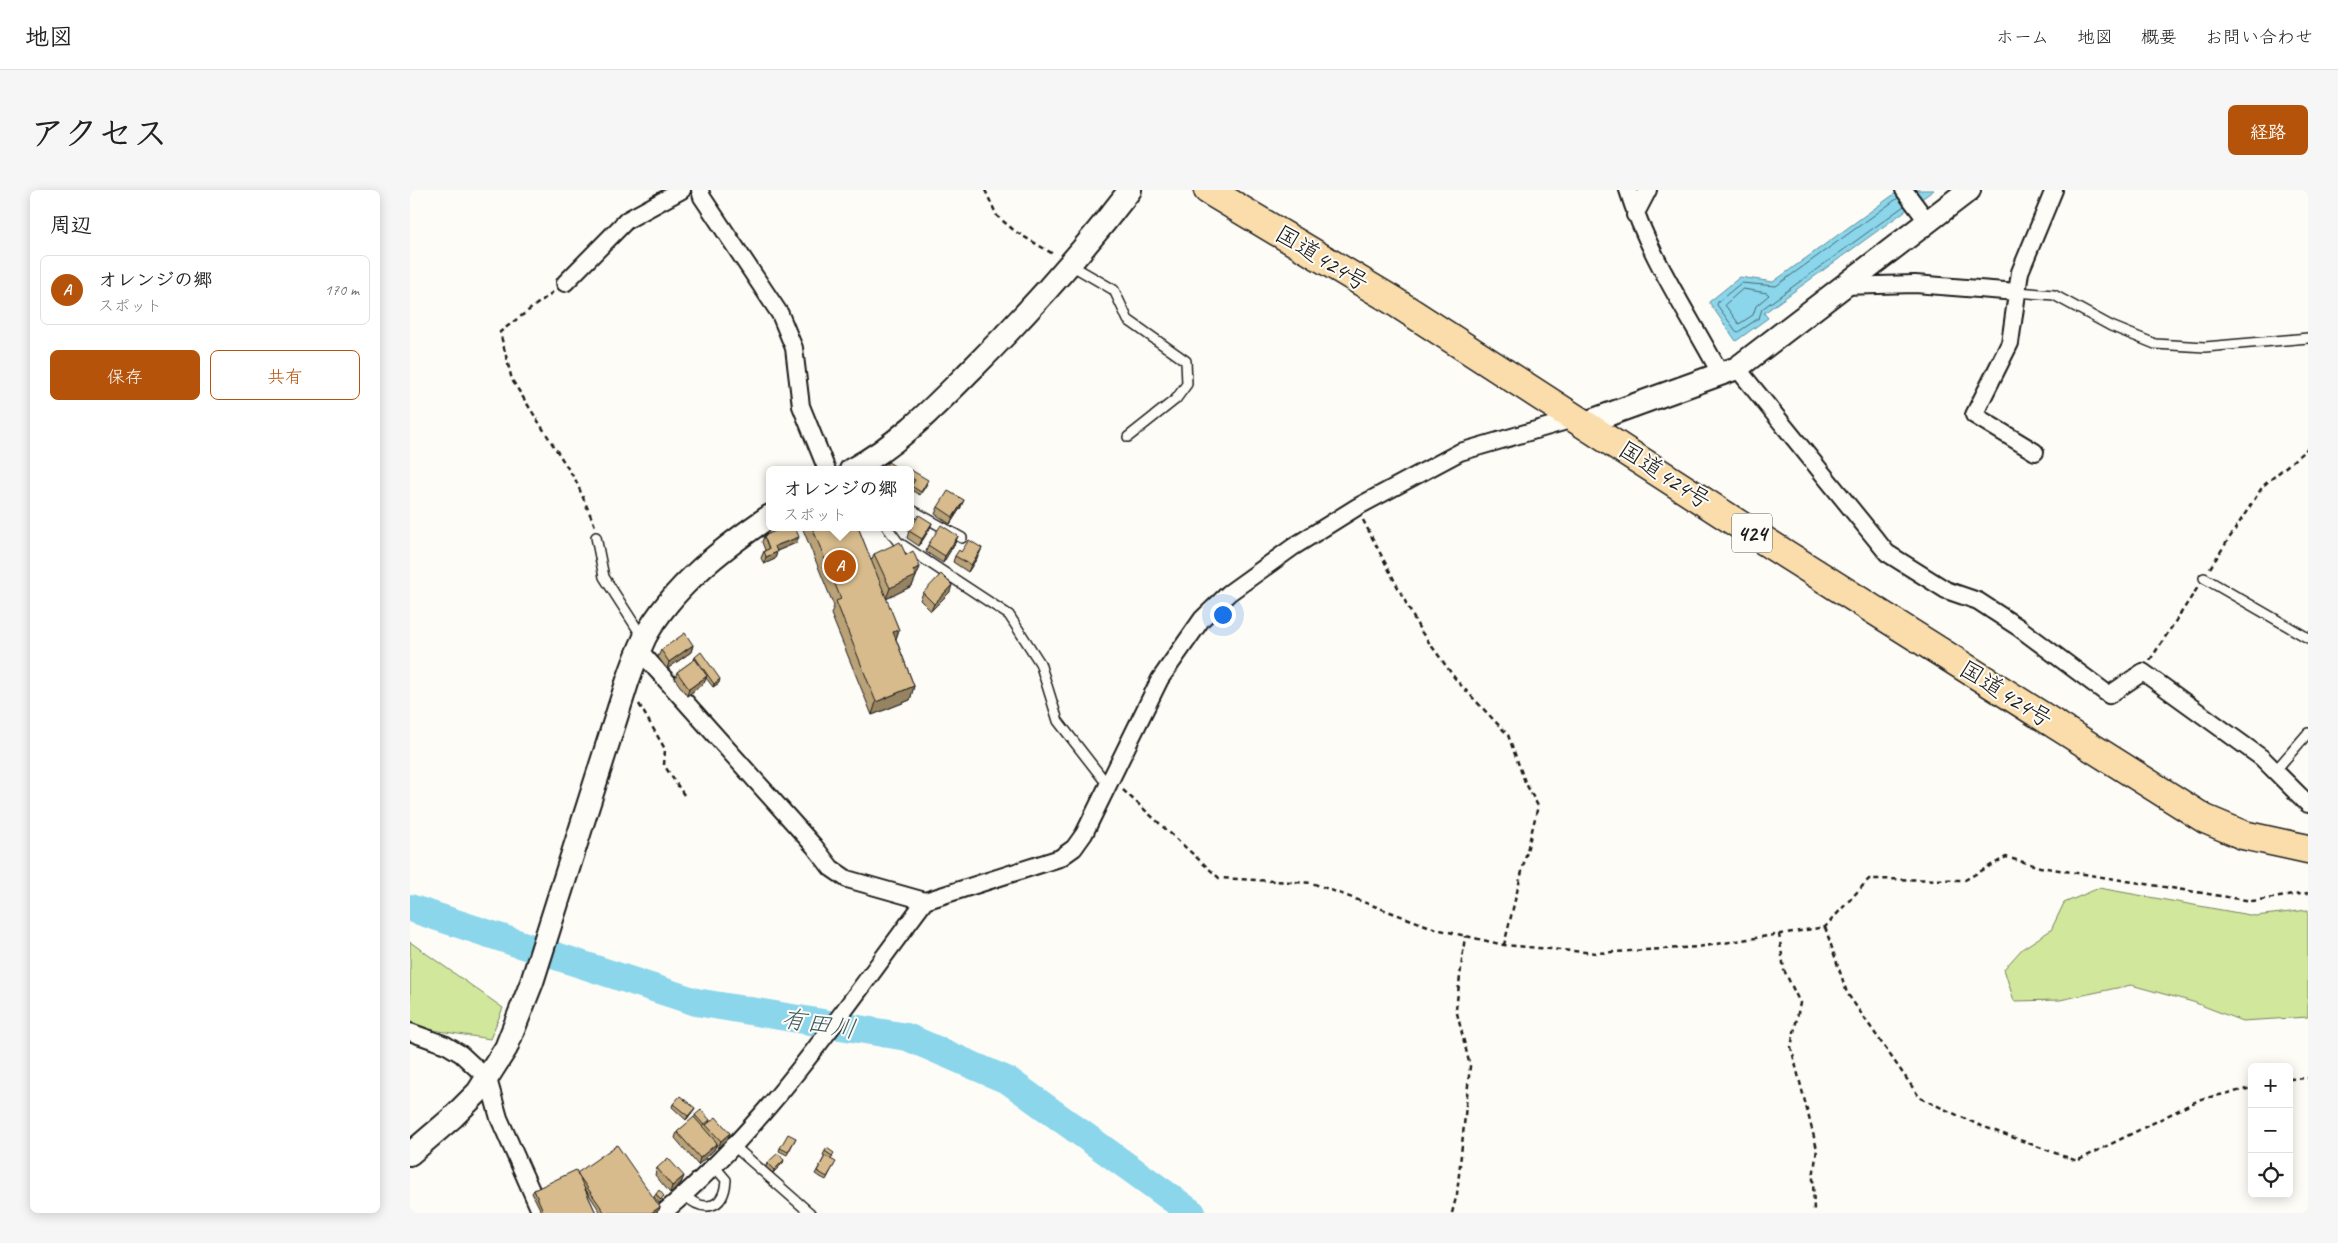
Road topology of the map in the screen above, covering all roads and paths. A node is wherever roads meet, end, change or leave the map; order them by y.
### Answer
1 (682, 190) edge
2 (700, 190) edge
3 (985, 190) edge
4 (1130, 190) edge
5 (1208, 190) edge
6 (1628, 190) edge
7 (1648, 190) edge
8 (1904, 190) edge
9 (1968, 190) edge
10 (2054, 190) edge
11 (1635, 215) junction
12 (1927, 221) junction
13 (1071, 265) junction
14 (565, 283) joint
15 (1841, 286) junction
16 (2017, 292) junction
17 (2308, 338) edge
18 (1728, 370) junction
19 (1581, 420) junction
20 (1128, 437) dead end
21 (2308, 448) edge
22 (2035, 452) dead end
23 (825, 466) edge
24 (858, 466) edge
25 (1357, 507) junction
26 (914, 511) edge
27 (766, 519) edge
28 (890, 531) edge
29 (596, 537) joint
30 (962, 538) dead end
31 (2204, 578) junction
32 (2308, 638) edge
33 (642, 644) junction
34 (2143, 672) junction
35 (627, 683) junction
36 (2308, 733) edge
37 (2275, 771) junction
38 (1108, 784) junction
39 (684, 795) dead end
40 (2308, 804) edge
41 (2308, 849) edge
42 (2308, 893) edge
43 (925, 901) junction
44 (1825, 927) junction
45 (1779, 934) junction
46 (1464, 936) junction
47 (1504, 945) junction
48 (410, 1032) edge
49 (2308, 1078) edge
50 (488, 1079) junction
51 (2293, 1079) edge
52 (2248, 1089) edge
53 (734, 1146) junction
54 (410, 1154) edge
55 (714, 1166) junction
56 (684, 1194) junction
57 (541, 1213) edge
58 (663, 1213) edge
59 (810, 1213) edge
60 (1452, 1213) edge
61 (1814, 1213) edge

1 - 14 street
2 - 23 street
3 - 13 path
4 - 13 street
5 - 19 highway, 国道424号 / 424
6 - 11 street
7 - 11 street
8 - 12 street
9 - 12 street
10 - 16 street
11 - 18 street
12 - 15 street
13 - 20 lane
13 - 24 street
14 - 29 path
15 - 16 street
15 - 18 street
16 - 17 lane
16 - 22 street
18 - 19 street
18 - 34 street
19 - 25 street
19 - 41 highway, 国道424号 / 424
21 - 31 path
25 - 38 street
25 - 47 path
26 - 30 lane
27 - 33 street
28 - 38 lane
29 - 33 lane
31 - 32 lane
31 - 34 path
33 - 35 street
33 - 43 street
34 - 37 street
35 - 39 path
35 - 50 street
36 - 37 lane
37 - 40 street
38 - 43 street
38 - 46 path
42 - 44 path
43 - 53 street
44 - 45 path
44 - 52 path
45 - 47 path
45 - 61 path
46 - 47 path
46 - 60 path
48 - 50 street
49 - 51 path
50 - 54 street
50 - 57 street
53 - 55 street
53 - 59 lane
55 - 56 street
55 - 56 lane
56 - 58 street

